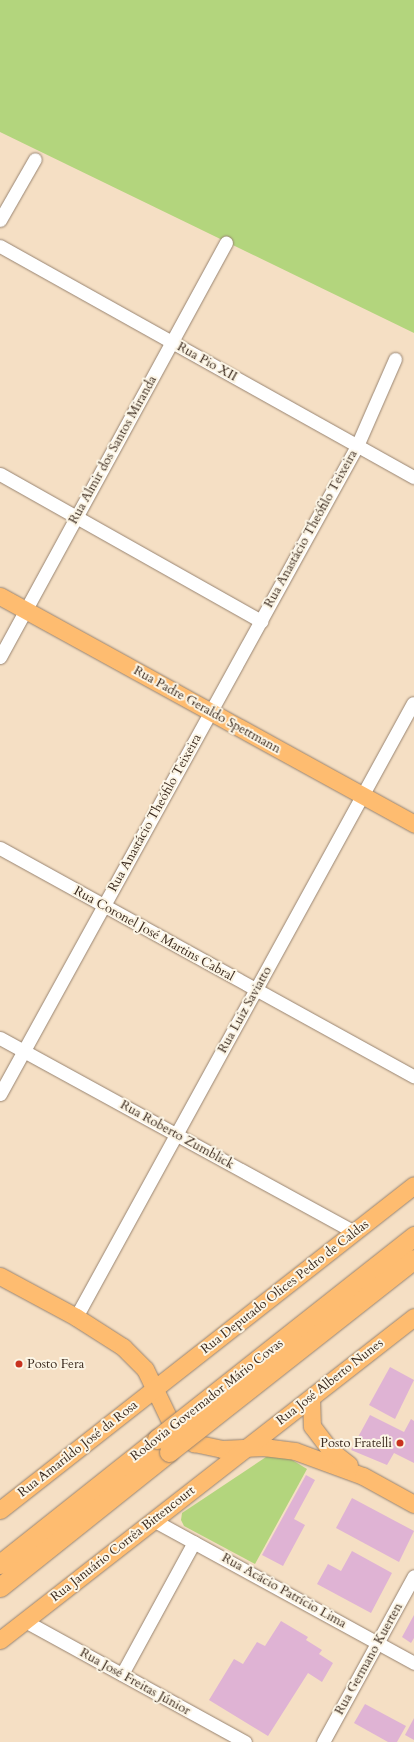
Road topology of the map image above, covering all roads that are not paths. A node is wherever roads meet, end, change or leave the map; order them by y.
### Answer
1 (35, 159) dead end
2 (0, 220) edge
3 (226, 243) dead end
4 (0, 246) edge
5 (172, 342) junction
6 (395, 360) dead end
7 (357, 446) junction
8 (0, 474) edge
9 (414, 477) edge
10 (76, 517) junction
11 (0, 596) edge
12 (26, 610) junction
13 (261, 621) junction
14 (0, 657) edge
15 (413, 703) edge
16 (211, 712) junction
17 (362, 796) junction
18 (414, 824) edge
19 (0, 848) edge
20 (104, 906) junction
21 (256, 990) junction
22 (0, 1038) edge
23 (24, 1051) junction
24 (414, 1077) edge
25 (0, 1094) edge
26 (176, 1135) junction
27 (414, 1185) edge
28 (354, 1232) junction
29 (414, 1236) edge
30 (414, 1259) edge
31 (0, 1276) edge
32 (76, 1317) junction
33 (414, 1317) edge
34 (123, 1347) junction
35 (155, 1388) junction
36 (311, 1398) junction
37 (136, 1403) junction
38 (163, 1446) junction
39 (247, 1448) junction
40 (363, 1476) junction
41 (414, 1504) edge
42 (0, 1510) edge
43 (153, 1520) junction
44 (194, 1542) junction
45 (0, 1564) edge
46 (414, 1576) edge
47 (0, 1587) edge
48 (25, 1621) junction
49 (0, 1640) edge
50 (378, 1643) junction
51 (414, 1663) edge
52 (122, 1674) junction
53 (245, 1742) edge
54 (323, 1742) edge

1 - 2 street
3 - 5 street, Rua Almir dos Santos Miranda
4 - 5 street, Rua Pio XII
5 - 7 street, Rua Pio XII
5 - 10 street, Rua Almir dos Santos Miranda
6 - 7 street, Rua Anastácio Theófilo Teixeira
7 - 9 street, Rua Pio XII
7 - 13 street, Rua Anastácio Theófilo Teixeira
8 - 10 street
10 - 12 street, Rua Almir dos Santos Miranda
10 - 13 street
11 - 12 main road, Rua Padre Geraldo Spettmann
12 - 14 street, Rua Almir dos Santos Miranda
12 - 16 main road, Rua Padre Geraldo Spettmann
13 - 16 street, Rua Anastácio Theófilo Teixeira
15 - 17 street, Rua Luiz Saviatto
16 - 17 main road, Rua Padre Geraldo Spettmann
16 - 20 street, Rua Anastácio Theófilo Teixeira
17 - 18 main road, Rua Padre Geraldo Spettmann
17 - 21 street, Rua Luiz Saviatto
19 - 20 street, Rua Coronel José Martins Cabral
20 - 21 street, Rua Coronel José Martins Cabral
20 - 23 street, Rua Anastácio Theófilo Teixeira
21 - 24 street, Rua Coronel José Martins Cabral
21 - 26 street, Rua Luiz Saviatto
22 - 23 street, Rua Roberto Zumblick
23 - 25 street, Rua Anastácio Theófilo Teixeira
23 - 26 street, Rua Roberto Zumblick
26 - 28 street, Rua Roberto Zumblick
26 - 32 street, Rua Luiz Saviatto
27 - 28 main road, Rua Deputado Olices Pedro de Caldas
28 - 35 main road, Rua Deputado Olices Pedro de Caldas
29 - 38 highway, Rodovia Governador Mário Covas, bridge
30 - 38 highway, Rodovia Governador Mário Covas, bridge
31 - 32 main road
32 - 34 main road
33 - 36 main road, Rua José Alberto Nunes
34 - 35 main road
34 - 37 main road
35 - 37 main road, Rua Amarildo José da Rosa
35 - 39 main road
36 - 39 main road, Rua José Alberto Nunes
36 - 40 main road
37 - 42 main road, Rua Amarildo José da Rosa
38 - 45 highway, Rodovia Governador Mário Covas
38 - 47 highway, Rodovia Governador Mário Covas
39 - 40 main road
39 - 43 main road, Rua Januário Corrêa Bittencourt
40 - 41 main road
43 - 44 street, Rua Acácio Patrício Lima
43 - 48 main road, Rua Januário Corrêa Bittencourt
44 - 50 street, Rua Acácio Patrício Lima
44 - 52 street
46 - 50 street, Rua Germano Kuerten
48 - 49 main road, Rua Januário Corrêa Bittencourt
48 - 52 street, Rua José Freitas Júnior
50 - 51 street, Rua Acácio Patrício Lima
50 - 54 street, Rua Germano Kuerten
52 - 53 street, Rua José Freitas Júnior

